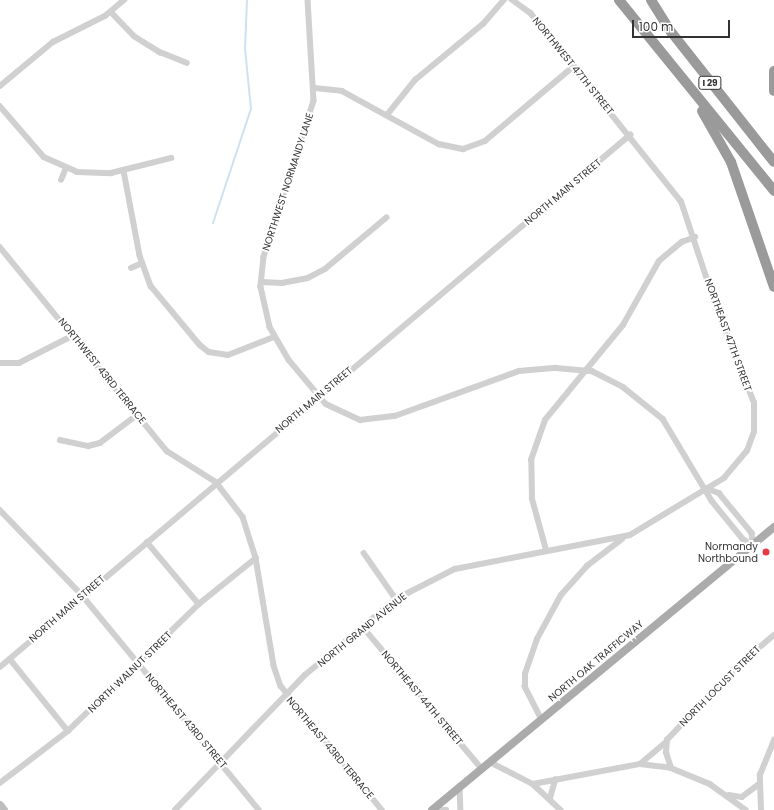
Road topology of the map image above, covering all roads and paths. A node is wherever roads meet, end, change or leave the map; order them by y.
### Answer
1 (124, 0) edge
2 (308, 0) edge
3 (504, 0) edge
4 (512, 0) edge
5 (613, 0) edge
6 (619, 0) edge
7 (651, 0) edge
8 (111, 12) junction
9 (649, 38) junction
10 (187, 63) dead end
11 (574, 66) junction
12 (774, 71) edge
13 (0, 86) edge
14 (315, 88) junction
15 (774, 91) edge
16 (694, 95) junction
17 (0, 106) edge
18 (387, 115) junction
19 (630, 135) junction
20 (170, 158) dead end
21 (774, 162) edge
22 (66, 168) junction
23 (124, 172) junction
24 (60, 180) dead end
25 (774, 190) edge
26 (386, 218) dead end
27 (695, 237) junction
28 (0, 247) edge
29 (142, 263) junction
30 (130, 268) dead end
31 (262, 282) junction
32 (774, 287) edge
33 (72, 336) junction
34 (274, 337) junction
35 (0, 363) edge
36 (591, 363) junction
37 (573, 369) junction
38 (585, 370) junction
39 (594, 372) junction
40 (577, 380) junction
41 (319, 396) junction
42 (137, 415) junction
43 (60, 440) dead end
44 (216, 482) junction
45 (708, 489) junction
46 (0, 510) edge
47 (774, 528) edge
48 (624, 538) junction
49 (599, 541) junction
50 (147, 542) junction
51 (753, 545) junction
52 (546, 550) junction
53 (604, 552) junction
54 (364, 553) dead end
55 (256, 558) junction
56 (82, 595) junction
57 (396, 599) junction
58 (199, 604) junction
59 (363, 627) junction
60 (774, 634) edge
61 (10, 659) junction
62 (139, 666) junction
63 (0, 667) edge
64 (286, 694) junction
65 (541, 719) junction
66 (68, 731) junction
67 (667, 740) junction
68 (774, 740) edge
69 (221, 762) junction
70 (490, 762) junction
71 (640, 764) junction
72 (671, 768) junction
73 (482, 769) junction
74 (555, 780) junction
75 (0, 783) edge
76 (533, 784) junction
77 (760, 784) junction
78 (460, 786) junction
79 (727, 795) junction
80 (550, 798) junction
81 (0, 805) edge
82 (4, 810) edge
83 (175, 810) edge
84 (259, 810) edge
85 (382, 810) edge
86 (432, 810) edge
87 (440, 810) edge
88 (446, 810) edge
89 (462, 810) edge
90 (561, 810) edge
91 (746, 810) edge
92 (761, 810) edge

1 - 8 street
2 - 14 street, NORTHWEST NORMANDY LANE
3 - 18 street
4 - 11 street, NORTHWEST 47TH STREET
5 - 9 highway
6 - 9 highway, I 29
7 - 21 highway, I 29
8 - 10 street
8 - 13 street
9 - 16 highway, I 29
11 - 18 street
11 - 19 street, NORTHWEST 47TH STREET
12 - 15 highway
14 - 18 street
14 - 31 street, NORTHWEST NORMANDY LANE
16 - 25 highway, I 29
16 - 32 highway
17 - 22 street
19 - 27 street, NORTHEAST 47TH STREET
19 - 41 street, NORTH MAIN STREET
20 - 23 street
22 - 23 street
22 - 24 street
23 - 29 street
26 - 31 street
27 - 36 street
27 - 45 street, NORTHEAST 47TH STREET
28 - 33 street, NORTHWEST 43RD TERRACE
29 - 30 street
29 - 34 street
31 - 34 street, NORTHWEST NORMANDY LANE
33 - 35 street
33 - 42 street, NORTHWEST 43RD TERRACE
34 - 41 street, NORTHWEST NORMANDY LANE
36 - 38 street
36 - 39 street
37 - 38 street, NORTHWEST NORMANDY LANE
37 - 40 street
37 - 41 street, NORTHWEST NORMANDY LANE
38 - 39 street, NORTHWEST NORMANDY LANE
38 - 40 street
39 - 45 street, NORTHWEST NORMANDY LANE
40 - 52 street
41 - 44 street, NORTH MAIN STREET
42 - 43 street
42 - 44 street, NORTHWEST 43RD TERRACE
44 - 50 street, NORTH MAIN STREET
44 - 55 street, NORTHEAST 43RD TERRACE
45 - 48 street, NORTH GRAND AVENUE
45 - 51 street, NORTHWEST NORMANDY LANE
45 - 51 street
46 - 56 street, NORTHEAST 43RD STREET
47 - 51 main road, NORTH OAK TRAFFICWAY
48 - 49 street, NORTH GRAND AVENUE
48 - 53 street
49 - 52 street, NORTH GRAND AVENUE
49 - 53 street
50 - 56 street, NORTH MAIN STREET
50 - 58 street
51 - 65 main road, NORTH OAK TRAFFICWAY
52 - 57 street, NORTH GRAND AVENUE
53 - 65 street
54 - 57 street
55 - 58 street, NORTH WALNUT STREET
55 - 64 street, NORTHEAST 43RD TERRACE
56 - 61 street, NORTH MAIN STREET
56 - 62 street, NORTHEAST 43RD STREET
57 - 59 street, NORTH GRAND AVENUE
58 - 62 street, NORTH WALNUT STREET
59 - 64 street, NORTH GRAND AVENUE
59 - 73 street, NORTHEAST 44TH STREET
60 - 67 street, NORTH LOCUST STREET
61 - 63 street, NORTH MAIN STREET
61 - 66 street
62 - 66 street, NORTH WALNUT STREET
62 - 69 street, NORTHEAST 43RD STREET
64 - 69 street, NORTH GRAND AVENUE
64 - 85 street, NORTHEAST 43RD TERRACE
65 - 70 main road, NORTH OAK TRAFFICWAY
66 - 75 street, NORTH WALNUT STREET
67 - 71 street, NORTH LOCUST STREET
67 - 72 street
68 - 77 street
69 - 83 street, NORTH GRAND AVENUE
69 - 84 street, NORTHEAST 43RD STREET
70 - 73 main road, NORTH OAK TRAFFICWAY
70 - 76 street
71 - 72 street
71 - 74 street
72 - 79 street
73 - 78 main road, NORTH OAK TRAFFICWAY
74 - 76 street
74 - 80 street
76 - 80 street
77 - 79 street
77 - 92 street
78 - 86 main road, NORTH OAK TRAFFICWAY
78 - 89 street
79 - 91 street
80 - 90 street
81 - 82 main road
87 - 88 street

